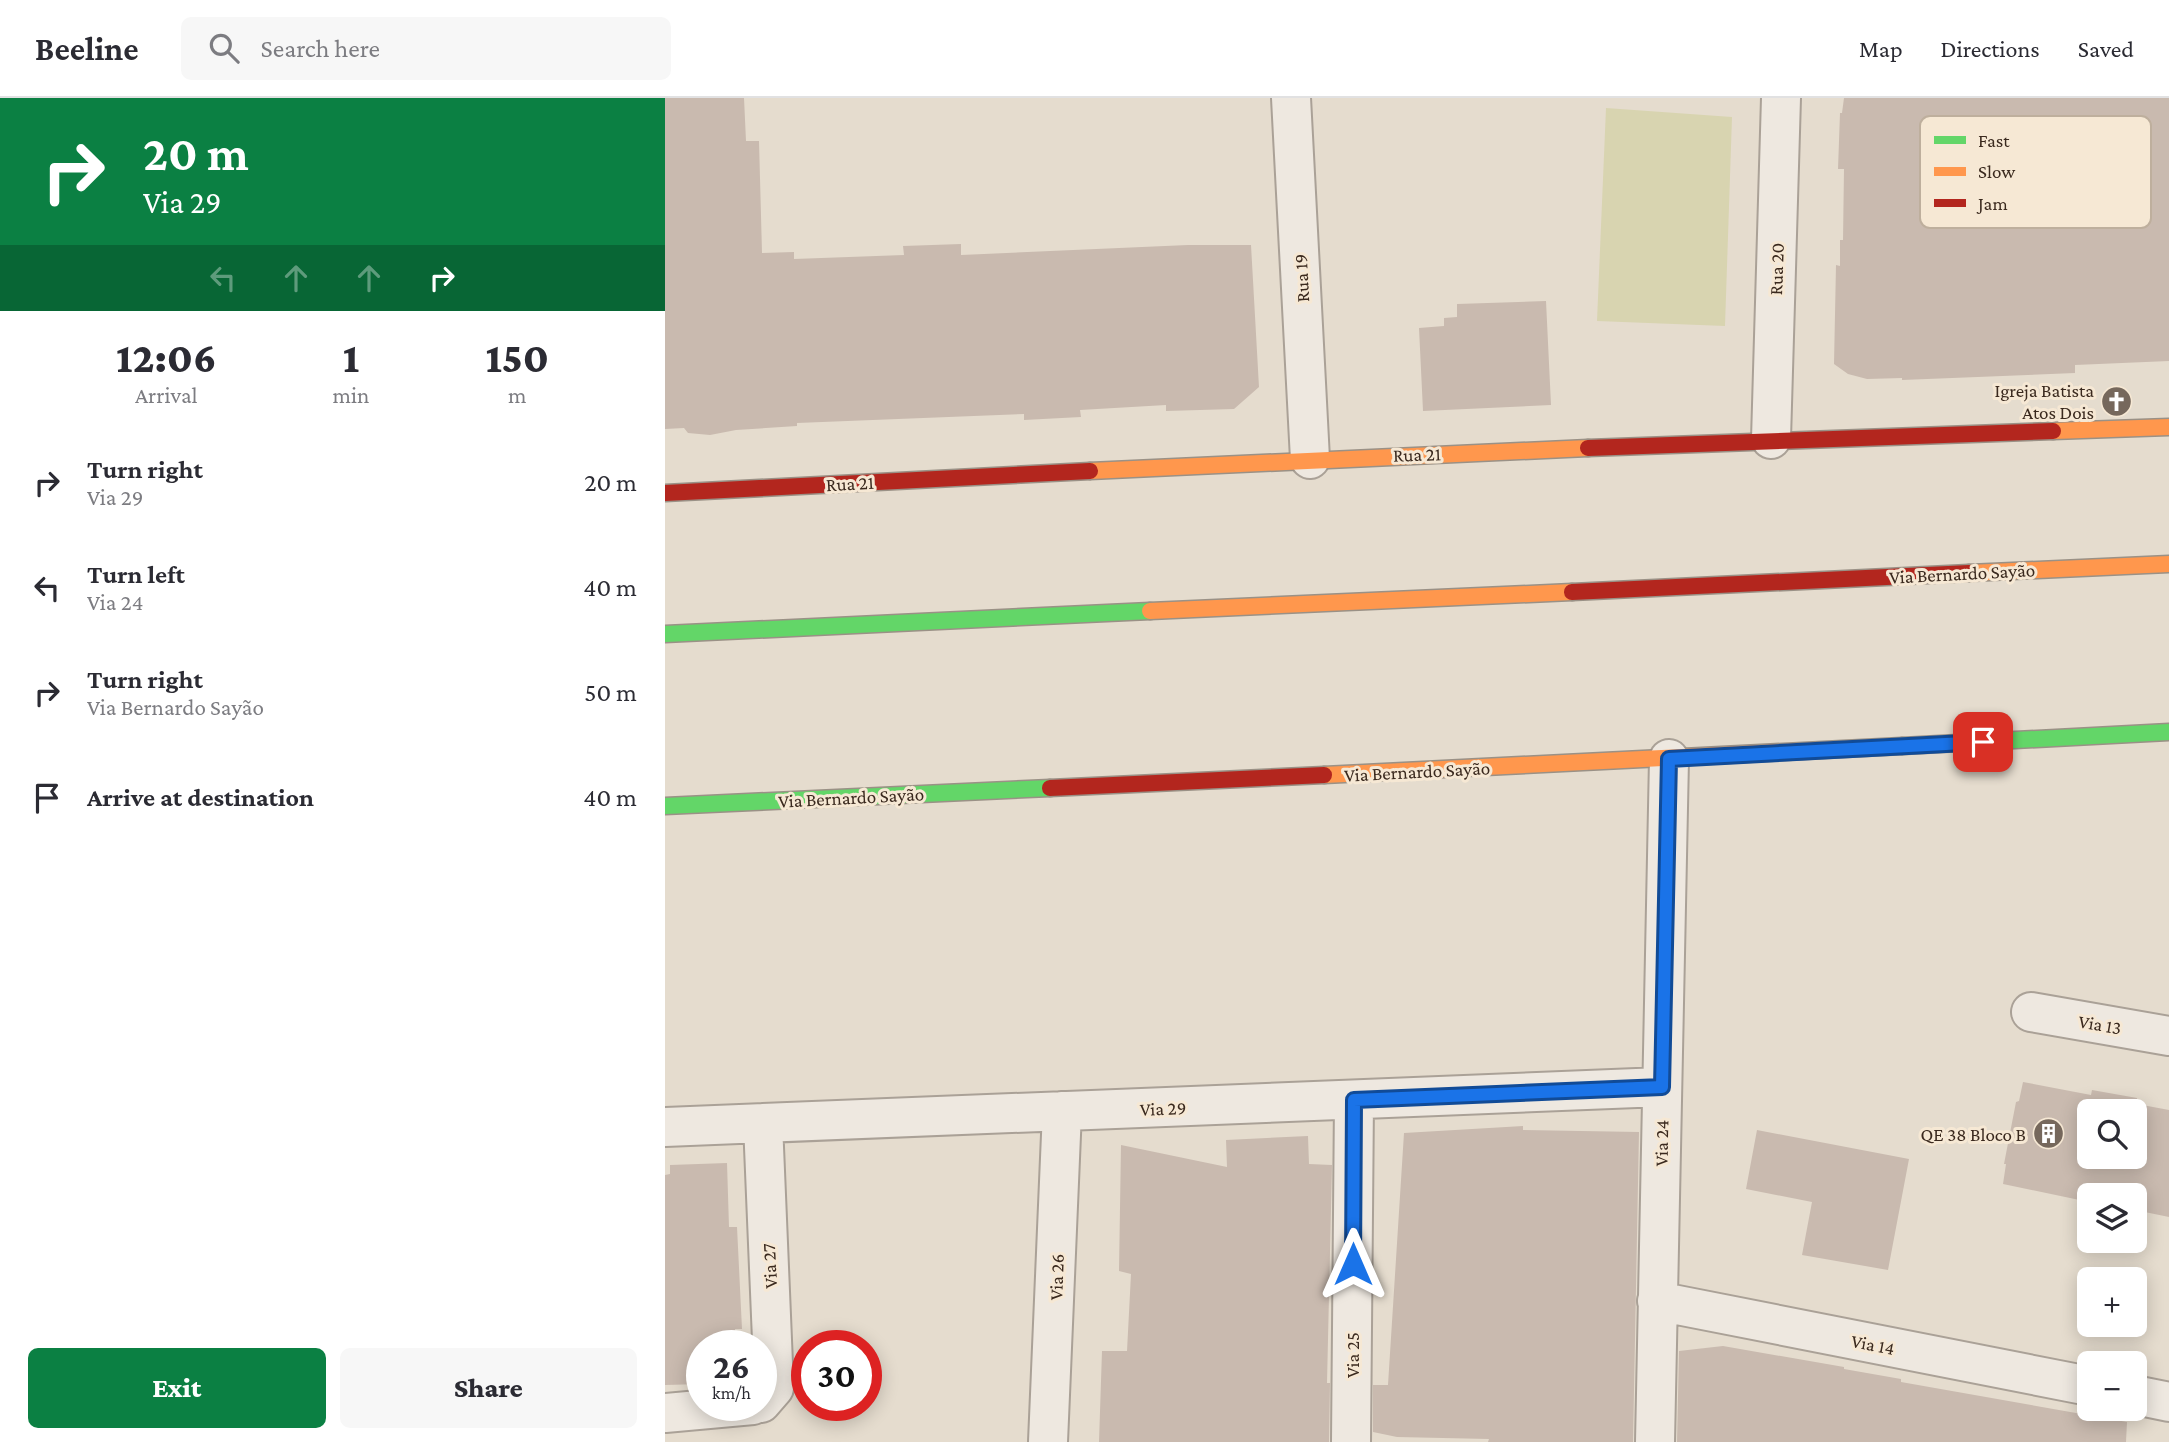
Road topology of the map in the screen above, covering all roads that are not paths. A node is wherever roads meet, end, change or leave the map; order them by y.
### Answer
1 (1291, 98) edge
2 (1781, 98) edge
3 (2169, 427) edge
4 (1771, 439) junction
5 (1310, 459) junction
6 (665, 492) edge
7 (2169, 564) edge
8 (665, 634) edge
9 (2169, 732) edge
10 (1669, 759) junction
11 (665, 806) edge
12 (2031, 1012) dead end
13 (2169, 1036) edge
14 (1662, 1087) junction
15 (1354, 1100) junction
16 (1062, 1111) junction
17 (763, 1123) junction
18 (665, 1127) edge
19 (1657, 1301) junction
20 (772, 1330) edge
21 (2077, 1384) edge
22 (2147, 1397) edge
23 (2169, 1402) edge
24 (686, 1411) edge
25 (665, 1413) edge
26 (1048, 1442) edge
27 (1351, 1442) edge
28 (1655, 1442) edge

1 - 5 street, Rua 19
2 - 4 street, Rua 20
3 - 4 main road, Rua 21
4 - 5 main road, Rua 21
5 - 6 main road, Rua 21
7 - 8 main road, Via Bernardo Sayão
9 - 10 main road, Via Bernardo Sayão
10 - 11 main road, Via Bernardo Sayão
10 - 14 street, Via 24
12 - 13 street, Via 13
14 - 15 street, Via 29
14 - 19 street, Via 24
15 - 16 street, Via 29
15 - 27 street, Via 25
16 - 17 street, Via 29
16 - 26 street, Via 26
17 - 18 street, Via 29
17 - 20 street, Via 27
19 - 21 street, Via 14
19 - 28 street, Via 24
22 - 23 street
24 - 25 street

